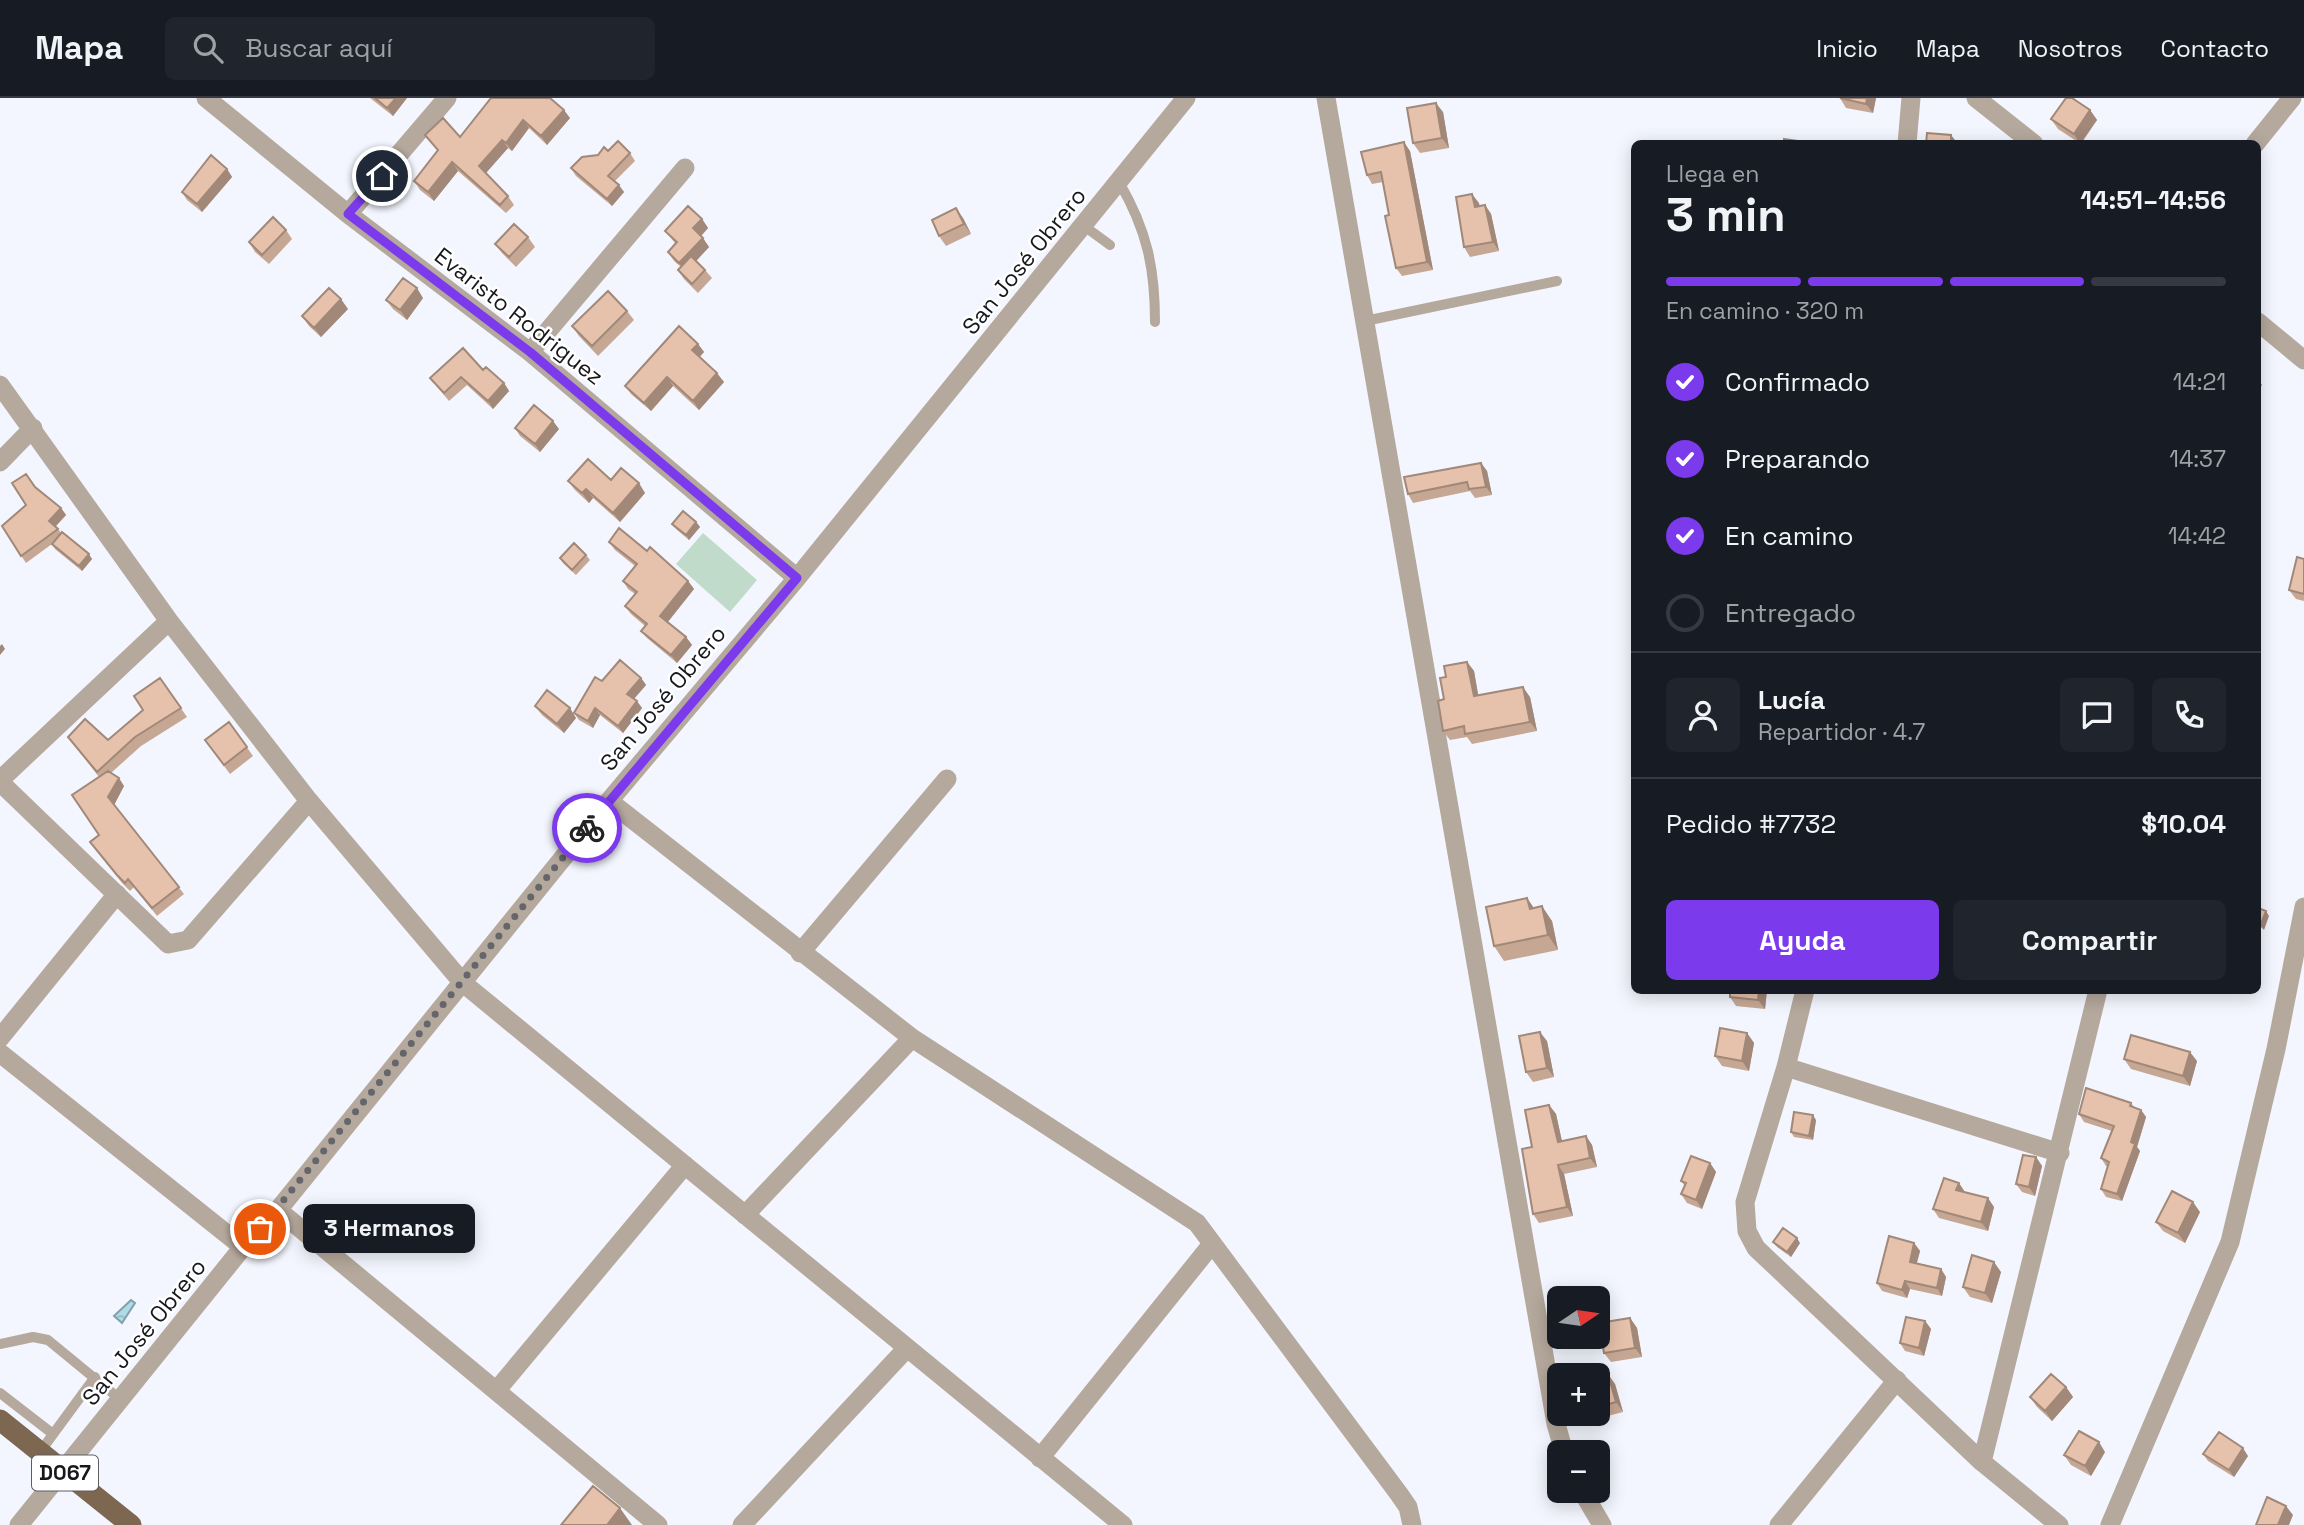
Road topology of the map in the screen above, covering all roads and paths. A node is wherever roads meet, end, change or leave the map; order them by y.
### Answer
1 (206, 98) edge
2 (447, 98) edge
3 (1186, 98) edge
4 (1326, 98) edge
5 (1911, 98) edge
6 (1976, 98) edge
7 (2292, 98) edge
8 (1907, 140) edge
9 (2029, 140) edge
10 (2258, 140) edge
11 (685, 168) dead end
12 (1119, 182) junction
13 (348, 214) junction
14 (1084, 226) junction
15 (1110, 245) dead end
16 (1557, 281) dead end
17 (1365, 321) junction
18 (1155, 322) dead end
19 (2261, 324) edge
20 (530, 352) junction
21 (2304, 360) edge
22 (0, 385) edge
23 (33, 428) junction
24 (0, 462) edge
25 (797, 578) junction
26 (169, 621) junction
27 (947, 779) dead end
28 (0, 781) edge
29 (309, 801) junction
30 (609, 801) junction
31 (117, 894) junction
32 (2304, 907) edge
33 (800, 953) junction
34 (463, 983) junction
35 (1804, 994) edge
36 (2097, 994) edge
37 (0, 1038) edge
38 (912, 1038) junction
39 (0, 1053) edge
40 (1786, 1067) junction
41 (2060, 1153) junction
42 (685, 1165) junction
43 (278, 1210) junction
44 (745, 1215) junction
45 (1212, 1244) junction
46 (243, 1247) junction
47 (0, 1344) edge
48 (907, 1348) junction
49 (94, 1377) junction
50 (1897, 1380) junction
51 (496, 1391) junction
52 (0, 1393) edge
53 (121, 1400) junction
54 (0, 1420) edge
55 (53, 1434) junction
56 (1561, 1440) edge
57 (40, 1452) junction
58 (1040, 1458) junction
59 (1982, 1462) junction
60 (63, 1471) junction
61 (1588, 1503) edge
62 (1112, 1522) edge
63 (19, 1525) edge
64 (131, 1525) edge
65 (658, 1525) edge
66 (742, 1525) edge
67 (1412, 1525) edge
68 (1602, 1525) edge
69 (1779, 1525) edge
70 (2059, 1525) edge
71 (2110, 1525) edge

1 - 13 street, Evaristo Rodriguez
2 - 13 street
3 - 12 street, San José Obrero
4 - 17 street
5 - 8 street
6 - 9 street
7 - 10 street
11 - 20 street
12 - 14 street, San José Obrero
12 - 18 lane
13 - 20 street, Evaristo Rodriguez
14 - 15 lane
14 - 25 street, San José Obrero
16 - 17 lane
17 - 56 street
19 - 21 street
20 - 25 street, Evaristo Rodriguez
22 - 23 street
23 - 24 street
23 - 26 street
25 - 30 street, San José Obrero
26 - 28 street
26 - 29 street
27 - 33 street
28 - 31 street
29 - 31 street
29 - 34 street
30 - 33 street
30 - 34 street, San José Obrero
31 - 37 street
32 - 71 street
33 - 38 street
34 - 42 street
34 - 43 street, San José Obrero
35 - 40 street
36 - 41 street
38 - 44 street
38 - 45 street
39 - 46 street
40 - 41 street
40 - 50 street
41 - 59 street
42 - 44 street
42 - 51 street
43 - 46 street, San José Obrero
43 - 51 street
44 - 48 street
45 - 58 street
45 - 67 street
46 - 53 street, San José Obrero
47 - 49 lane
48 - 58 street
48 - 66 street
49 - 53 lane
49 - 55 lane
50 - 59 street
50 - 69 street
51 - 65 street
52 - 55 lane
53 - 60 street, San José Obrero
54 - 57 main road, D067
55 - 57 lane
57 - 60 main road, D067
58 - 62 street
59 - 70 street
60 - 63 street, San José Obrero
60 - 64 main road, D067
61 - 68 street

